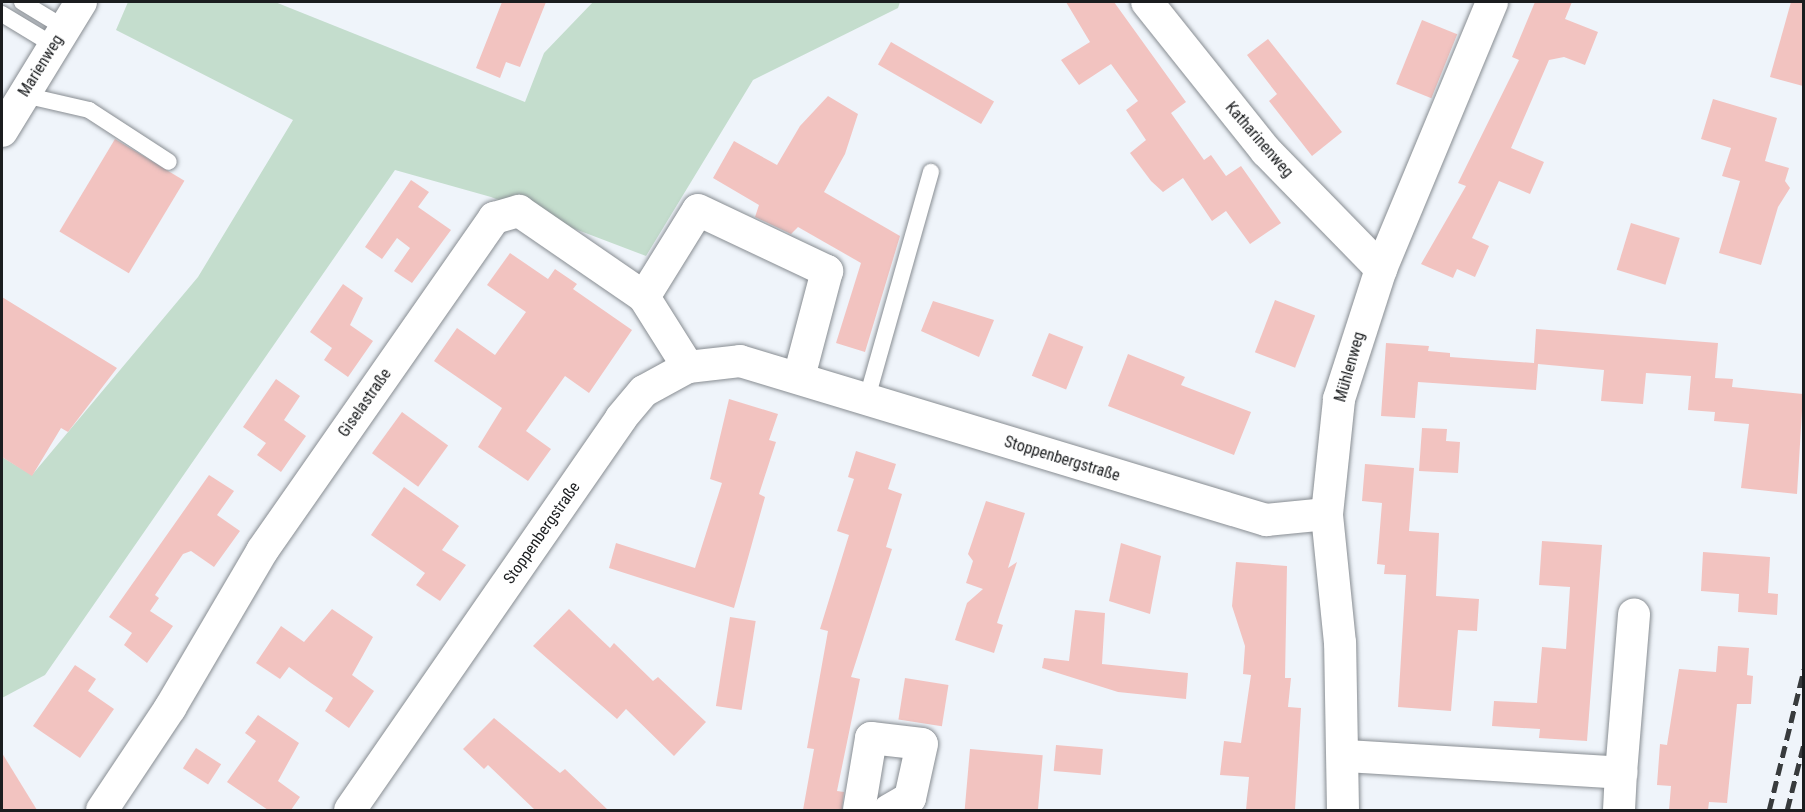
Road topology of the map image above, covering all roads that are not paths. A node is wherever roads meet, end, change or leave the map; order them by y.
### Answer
1 (22, 2) edge
2 (81, 2) edge
3 (1147, 2) edge
4 (1492, 2) edge
5 (2, 14) edge
6 (60, 37) junction
7 (24, 95) junction
8 (2, 131) edge
9 (169, 162) dead end
10 (931, 172) dead end
11 (1381, 270) junction
12 (644, 297) junction
13 (688, 367) junction
14 (799, 377) junction
15 (867, 398) junction
16 (1327, 514) junction
17 (1634, 615) dead end
18 (1346, 756) junction
19 (1621, 772) junction
20 (102, 810) edge
21 (350, 810) edge
22 (859, 810) edge
23 (889, 810) edge
24 (1343, 810) edge
25 (1619, 810) edge

1 - 6 lane
2 - 6 street, Marienweg
3 - 11 street, Katharinenweg
4 - 11 street, Mühlenweg
5 - 6 lane
6 - 7 street, Marienweg
7 - 8 street, Marienweg
7 - 9 lane
10 - 15 lane
11 - 16 street, Mühlenweg
12 - 13 street, Giselastraße
12 - 14 street
12 - 20 street, Giselastraße
13 - 14 street, Stoppenbergstraße
13 - 21 street, Stoppenbergstraße
14 - 15 street, Stoppenbergstraße
15 - 16 street, Stoppenbergstraße
16 - 18 street, Mühlenweg
17 - 19 street
18 - 19 street
18 - 24 street, Mühlenweg
19 - 25 street
22 - 23 street

